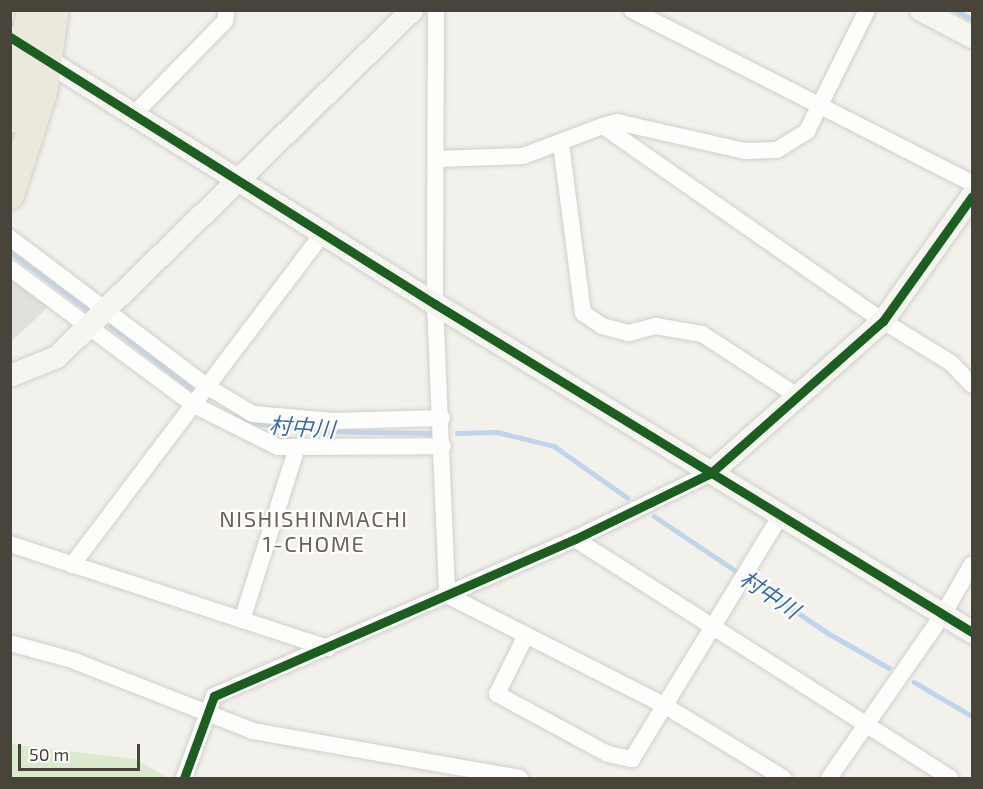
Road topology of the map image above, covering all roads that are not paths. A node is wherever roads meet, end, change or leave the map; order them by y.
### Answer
1 (55, 10) edge
2 (227, 10) edge
3 (412, 10) edge
4 (436, 10) edge
5 (632, 10) edge
6 (867, 10) edge
7 (921, 10) edge
8 (972, 37) edge
9 (24, 39) edge
10 (820, 104) junction
11 (12, 110) edge
12 (136, 112) junction
13 (603, 126) junction
14 (561, 144) junction
15 (437, 159) junction
16 (242, 179) junction
17 (972, 183) edge
18 (10, 195) edge
19 (972, 196) edge
20 (324, 232) junction
21 (10, 238) edge
22 (10, 268) edge
23 (435, 304) junction
24 (107, 309) junction
25 (883, 321) junction
26 (87, 328) junction
27 (10, 376) edge
28 (972, 385) edge
29 (208, 387) junction
30 (796, 395) junction
31 (194, 405) junction
32 (442, 418) junction
33 (443, 446) junction
34 (297, 448) junction
35 (711, 473) junction
36 (780, 515) junction
37 (575, 539) junction
38 (10, 544) edge
39 (972, 564) edge
40 (72, 565) junction
41 (447, 595) junction
42 (944, 613) junction
43 (242, 620) junction
44 (713, 628) junction
45 (972, 632) edge
46 (526, 635) junction
47 (10, 643) edge
48 (328, 648) junction
49 (664, 705) junction
50 (209, 716) junction
51 (866, 725) junction
52 (184, 778) edge
53 (519, 778) edge
54 (783, 778) edge
55 (829, 778) edge
56 (950, 778) edge

1 - 9 highway
2 - 12 street
3 - 16 street
4 - 15 street
5 - 10 street
6 - 10 street
7 - 8 street
9 - 11 highway
9 - 12 street
9 - 18 highway
10 - 13 street
10 - 17 street
12 - 16 street
13 - 14 street
13 - 25 street
14 - 15 street
14 - 30 street
15 - 23 street
16 - 20 street
16 - 24 street
19 - 25 street
20 - 23 street
20 - 29 street
21 - 24 street
22 - 26 street
23 - 32 street
23 - 35 street
24 - 26 street
24 - 29 street
25 - 28 street
25 - 30 street
26 - 27 street
26 - 31 street
29 - 31 street
29 - 32 street
30 - 35 street
31 - 34 street
31 - 40 street
32 - 33 street
33 - 34 street
33 - 41 street
34 - 43 street
35 - 36 street
35 - 37 street
36 - 42 street
36 - 44 street
37 - 41 street
37 - 44 street
38 - 40 street
39 - 42 street
40 - 43 street
41 - 46 street
41 - 48 street
42 - 45 street
42 - 51 street
43 - 48 street
44 - 49 street
44 - 51 street
46 - 49 street
46 - 49 street
47 - 50 street
48 - 50 street
49 - 54 street
50 - 52 street
50 - 53 street
51 - 55 street
51 - 56 street

